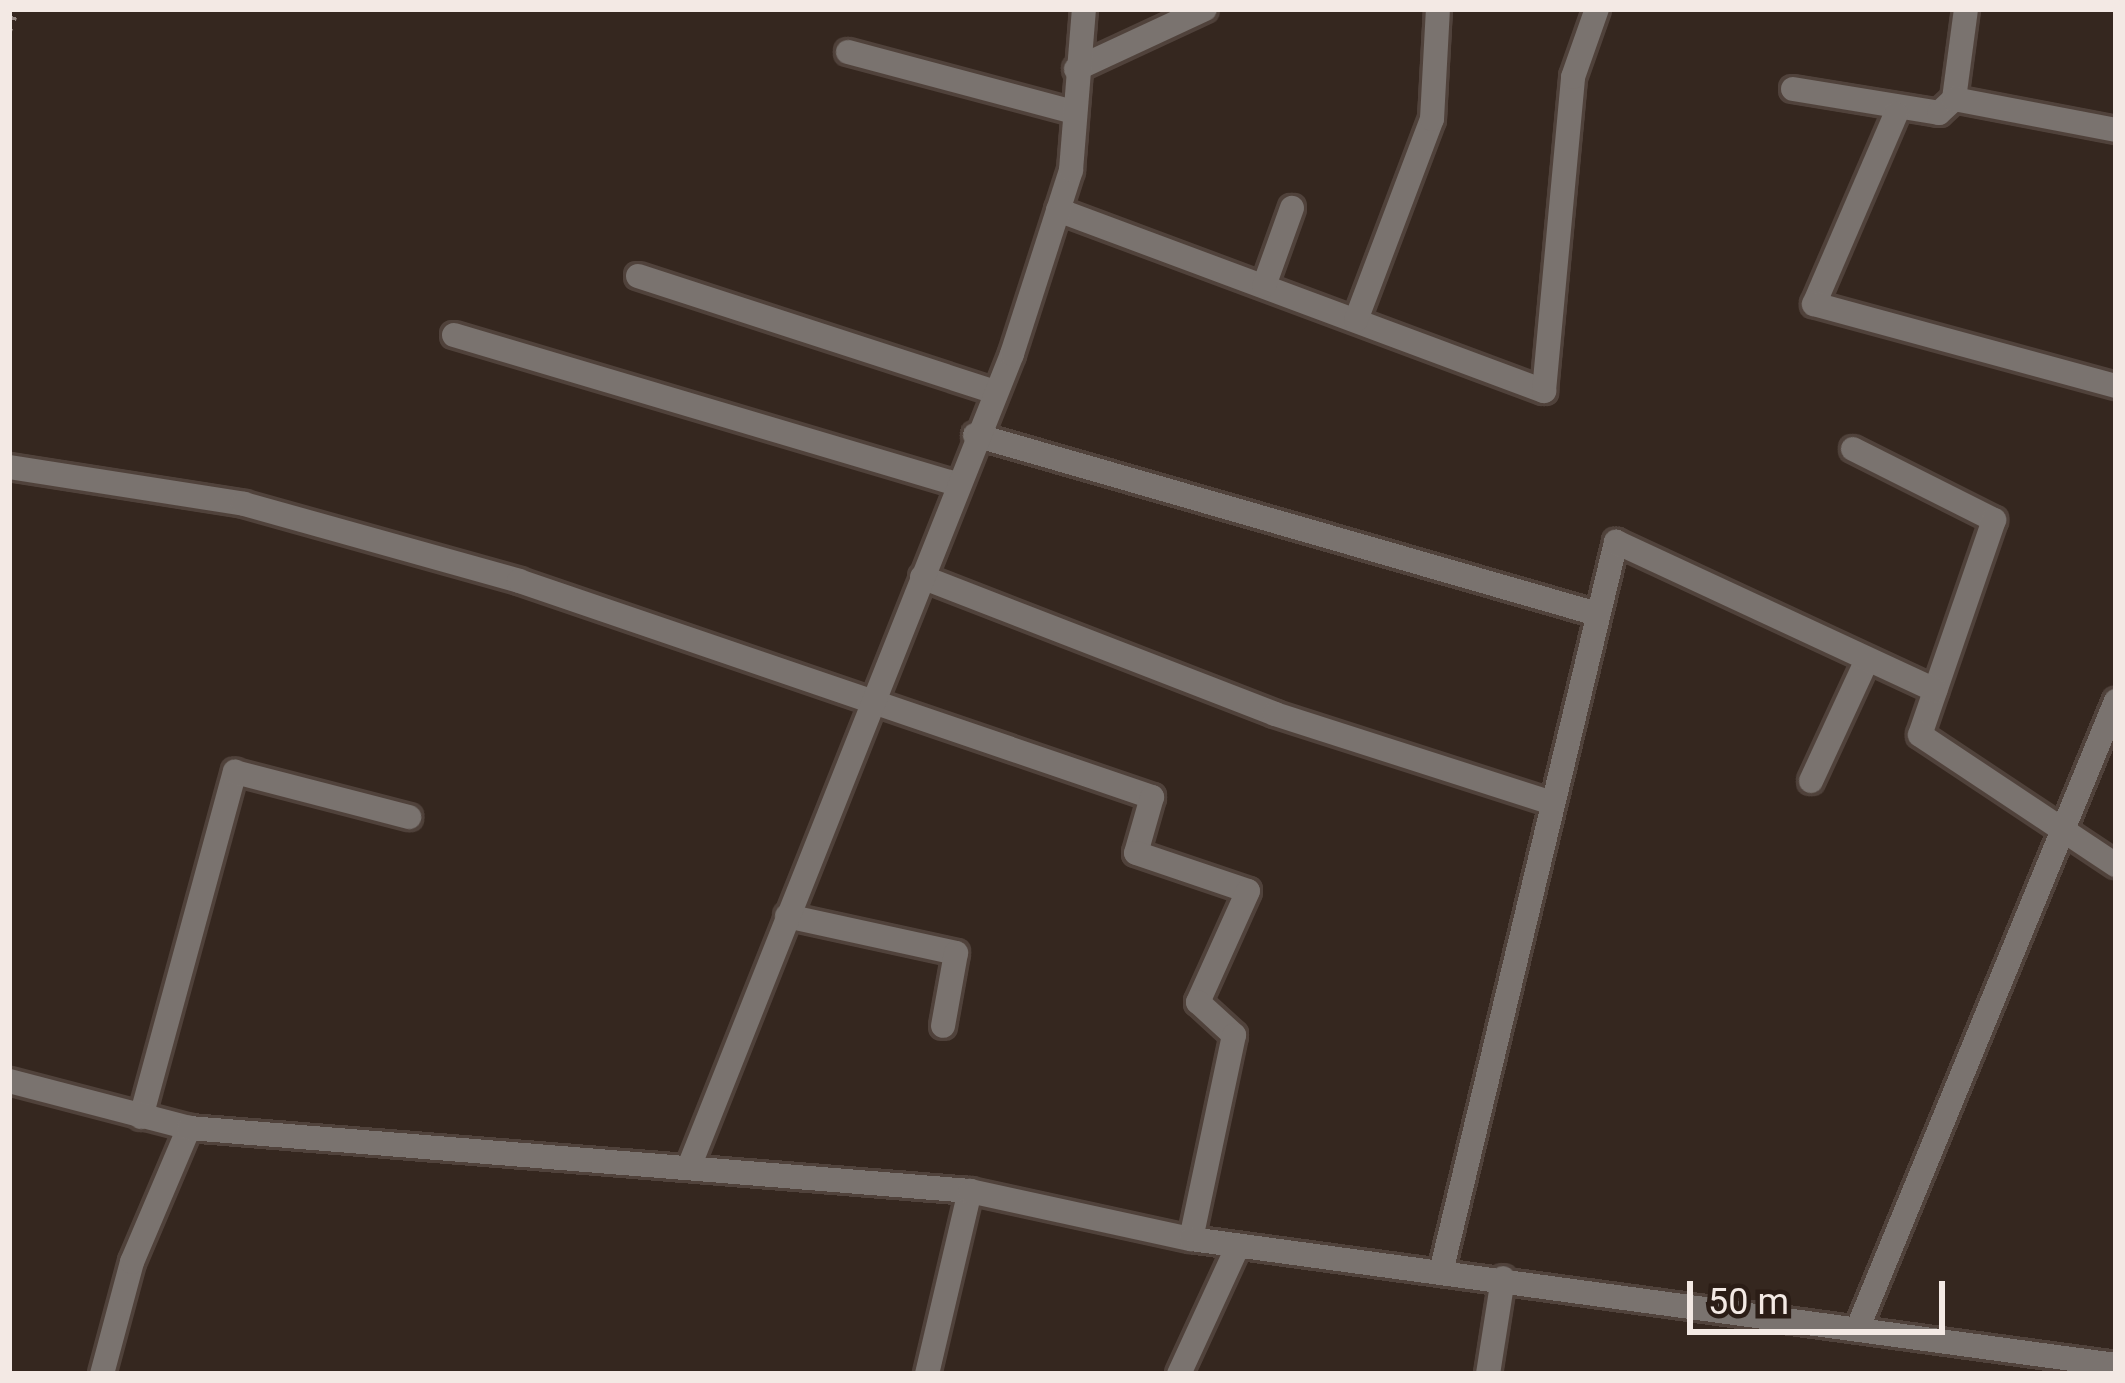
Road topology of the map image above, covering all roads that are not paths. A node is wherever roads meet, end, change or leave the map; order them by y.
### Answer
1 (1084, 9) edge
2 (1205, 9) edge
3 (1438, 9) edge
4 (1597, 9) edge
5 (1966, 9) edge
6 (848, 52) dead end
7 (1076, 69) junction
8 (1793, 89) dead end
9 (1954, 99) junction
10 (1073, 112) junction
11 (1896, 114) junction
12 (2116, 130) edge
13 (1292, 208) dead end
14 (1058, 210) junction
15 (638, 277) dead end
16 (1264, 286) junction
17 (1356, 320) junction
18 (454, 335) dead end
19 (2116, 386) edge
20 (995, 392) junction
21 (975, 435) junction
22 (1853, 449) dead end
23 (9, 466) edge
24 (953, 483) junction
25 (922, 577) junction
26 (1597, 614) junction
27 (1867, 660) junction
28 (1935, 690) junction
29 (2116, 701) edge
30 (880, 702) junction
31 (2107, 749) edge
32 (1811, 781) dead end
33 (1552, 803) junction
34 (409, 817) dead end
35 (2058, 834) junction
36 (2116, 866) edge
37 (787, 916) junction
38 (943, 1026) dead end
39 (9, 1081) edge
40 (141, 1117) junction
41 (189, 1128) junction
42 (689, 1167) junction
43 (970, 1191) junction
44 (1191, 1239) junction
45 (1238, 1246) junction
46 (1441, 1272) junction
47 (1503, 1278) junction
48 (1859, 1324) junction
49 (2023, 1363) edge
50 (2116, 1365) edge
51 (102, 1374) edge
52 (927, 1374) edge
53 (1179, 1374) edge
54 (1488, 1374) edge

1 - 7 street
2 - 7 street
3 - 17 street
4 - 17 street
5 - 9 street
6 - 10 street
7 - 10 street
8 - 11 street
9 - 11 street
9 - 12 street
10 - 14 street
11 - 19 street
13 - 16 street
14 - 16 street
14 - 20 street
15 - 20 street
16 - 17 street
18 - 24 street
20 - 21 street
21 - 24 street
21 - 26 street
22 - 28 street
23 - 30 street
24 - 25 street
25 - 30 street
25 - 33 street
26 - 27 street
26 - 33 street
27 - 28 street
27 - 32 street
28 - 35 street
29 - 31 street
30 - 37 street
30 - 44 street
31 - 35 street
33 - 46 street
34 - 40 street
35 - 36 street
35 - 48 street
37 - 38 street
37 - 42 street
39 - 40 street
40 - 41 street
41 - 42 street
41 - 51 street
42 - 43 street
43 - 44 street
43 - 52 street
44 - 45 street
45 - 46 street
45 - 53 street
46 - 47 street
47 - 48 street
47 - 54 street
48 - 49 street
49 - 50 street

